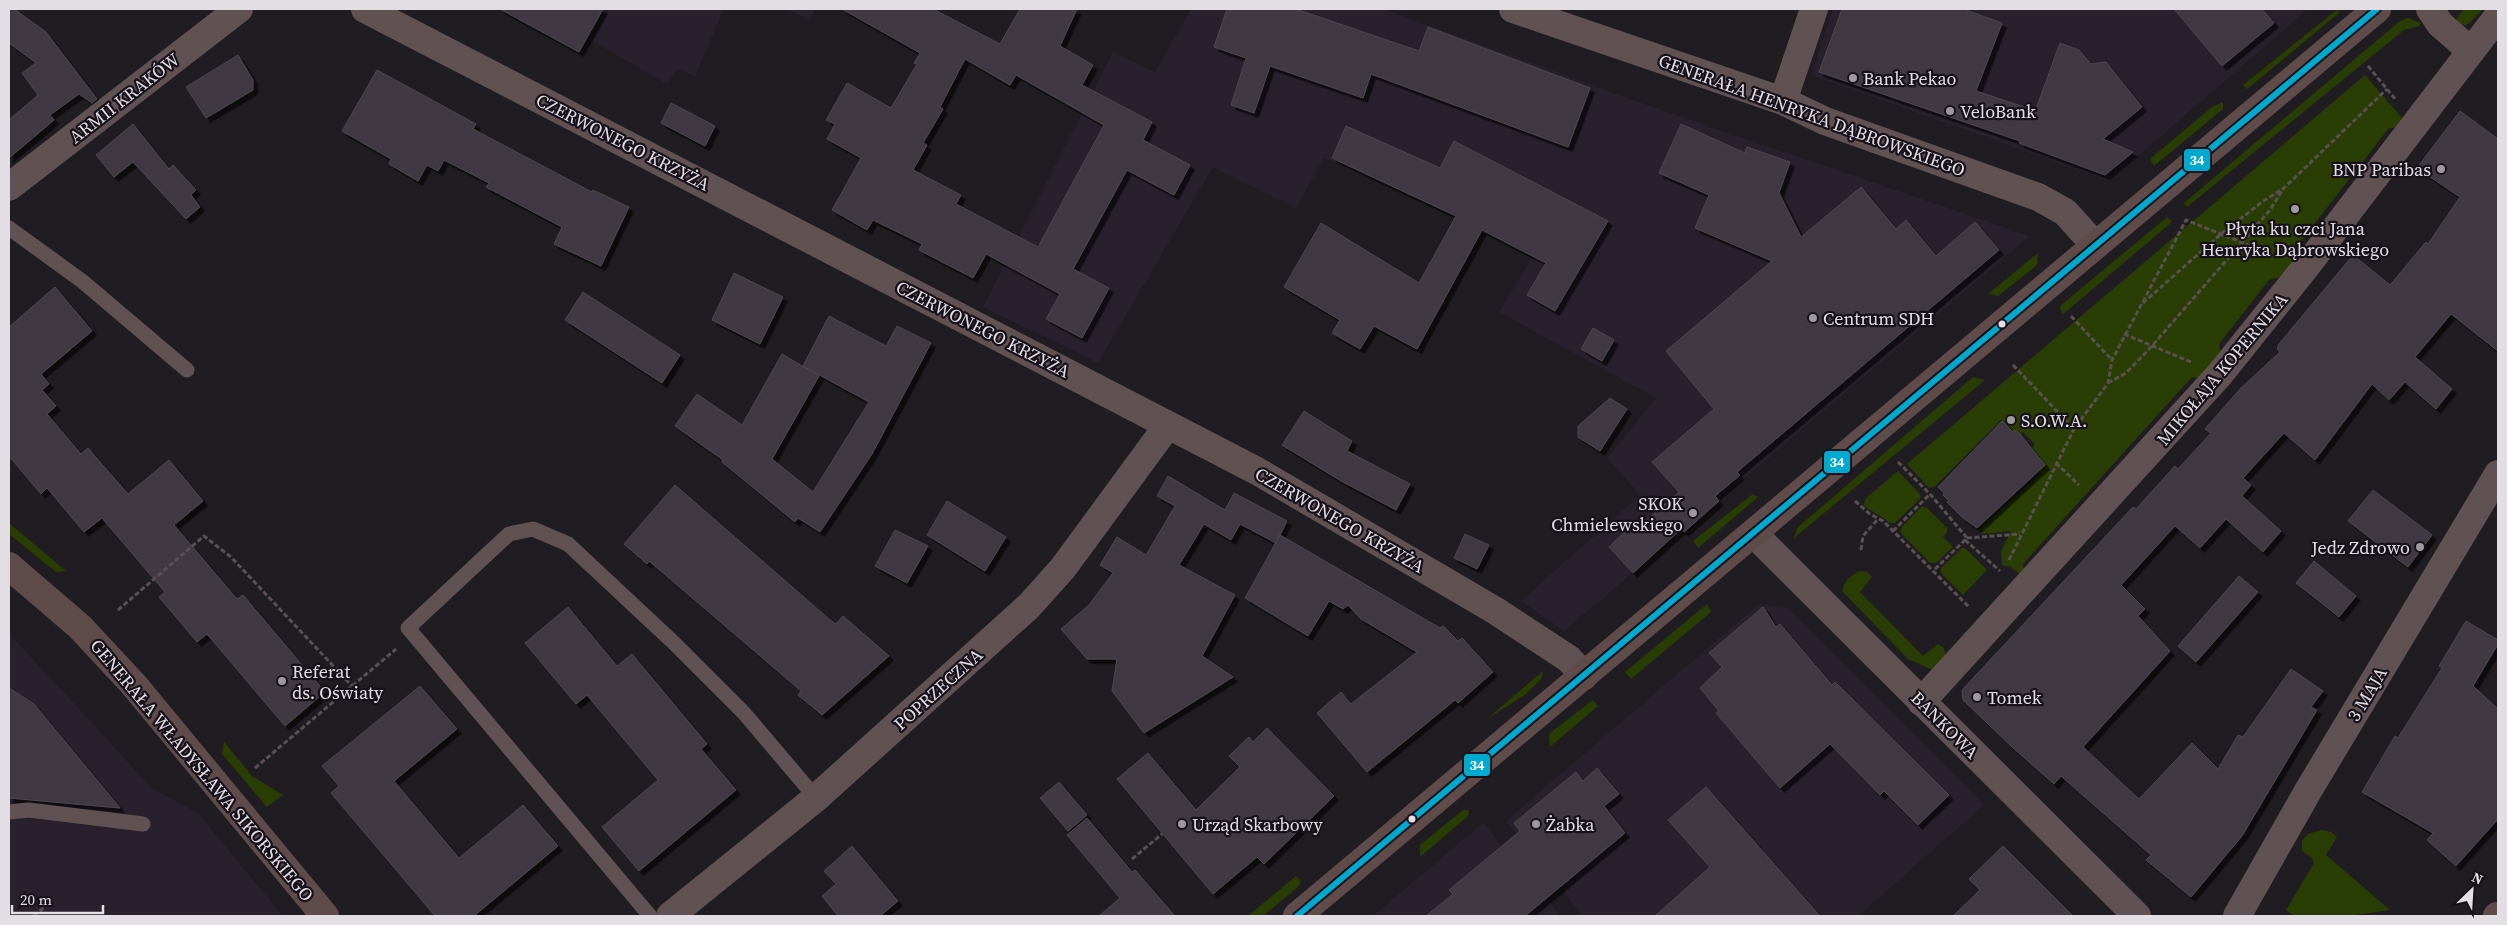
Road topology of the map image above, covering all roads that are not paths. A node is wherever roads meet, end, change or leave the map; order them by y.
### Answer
1 (239, 9) edge
2 (365, 9) edge
3 (1513, 9) edge
4 (1814, 9) edge
5 (2377, 9) edge
6 (2430, 9) edge
7 (2498, 16) edge
8 (2471, 51) junction
9 (1783, 101) junction
10 (9, 187) edge
11 (9, 228) edge
12 (2095, 245) junction
13 (187, 370) dead end
14 (1168, 425) junction
15 (2498, 474) edge
16 (1754, 534) junction
17 (9, 566) edge
18 (1584, 676) junction
19 (1921, 702) junction
20 (816, 798) junction
21 (9, 812) edge
22 (144, 824) dead end
23 (325, 916) edge
24 (650, 916) edge
25 (670, 916) edge
26 (1297, 916) edge
27 (2137, 916) edge
28 (2237, 916) edge

1 - 10 street, ARMII KRAKÓW
2 - 14 street, CZERWONEGO KRZYŻA
3 - 9 street, GENERAŁA HENRYKA DĄBROWSKIEGO
4 - 9 street
5 - 12 street
6 - 8 street
7 - 8 street, MIKOŁAJA KOPERNIKA
8 - 19 street, MIKOŁAJA KOPERNIKA
9 - 12 street, GENERAŁA HENRYKA DĄBROWSKIEGO
11 - 13 lane
12 - 16 street
14 - 18 street, CZERWONEGO KRZYŻA
14 - 20 street, POPRZECZNA
15 - 28 street, 3 MAJA
16 - 18 street
16 - 19 street, BANKOWA
17 - 23 street, GENERAŁA WŁADYSŁAWA SIKORSKIEGO
18 - 26 street
19 - 27 street, BANKOWA
20 - 24 lane
20 - 25 street, POPRZECZNA
21 - 22 lane

